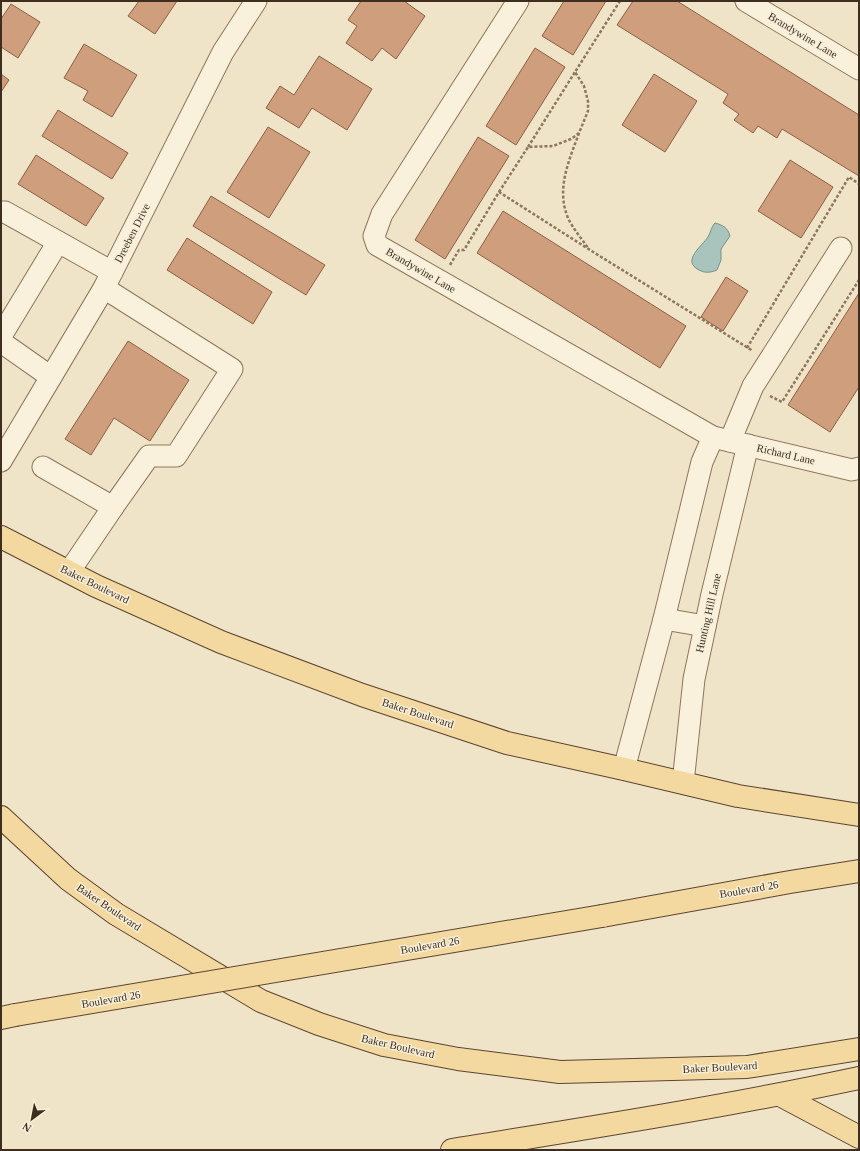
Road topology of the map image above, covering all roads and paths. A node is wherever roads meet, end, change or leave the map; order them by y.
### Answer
1 (256, 1) edge
2 (518, 1) edge
3 (620, 1) edge
4 (746, 1) edge
5 (859, 69) edge
6 (575, 72) junction
7 (579, 133) junction
8 (528, 148) junction
9 (859, 184) edge
10 (499, 192) junction
11 (1, 212) edge
12 (58, 242) junction
13 (841, 248) dead end
14 (590, 250) junction
15 (108, 280) junction
16 (859, 280) edge
17 (441, 281) junction
18 (1, 336) edge
19 (1, 342) edge
20 (747, 348) junction
21 (769, 361) junction
22 (51, 377) junction
23 (753, 386) junction
24 (731, 441) junction
25 (1, 462) edge
26 (43, 467) dead end
27 (859, 468) edge
28 (113, 507) junction
29 (1, 536) edge
30 (69, 572) junction
31 (664, 619) junction
32 (705, 626) junction
33 (624, 769) junction
34 (684, 783) junction
35 (859, 815) edge
36 (1, 818) edge
37 (859, 871) edge
38 (8, 1017) edge
39 (859, 1049) edge
40 (859, 1078) edge
41 (780, 1095) junction
42 (859, 1137) edge
43 (452, 1150) edge

1 - 15 street, Dreeben Drive
2 - 17 street, Brandywine Lane
3 - 6 path
4 - 5 street, Brandywine Lane
6 - 7 path
6 - 8 path
7 - 8 path
7 - 14 path
8 - 10 path
9 - 20 path
10 - 14 path
10 - 17 path
11 - 12 street
12 - 15 street
12 - 18 street
13 - 21 street
14 - 20 path
15 - 22 street, Dreeben Drive
15 - 28 street
16 - 23 path
17 - 24 street, Brandywine Lane
19 - 22 street
20 - 21 path
21 - 23 street
22 - 25 street, Dreeben Drive
23 - 24 street
24 - 27 street, Richard Lane
24 - 31 street
24 - 32 street, Hunting Hill Lane
26 - 28 street
28 - 30 street
29 - 30 main road, Baker Boulevard
30 - 33 main road, Baker Boulevard
31 - 32 street
31 - 33 street
32 - 34 street, Hunting Hill Lane
33 - 34 main road, Baker Boulevard
34 - 35 main road, Baker Boulevard
36 - 39 main road, Baker Boulevard
37 - 38 main road, Boulevard 26, bridge
40 - 41 main road
41 - 42 main road
41 - 43 main road

